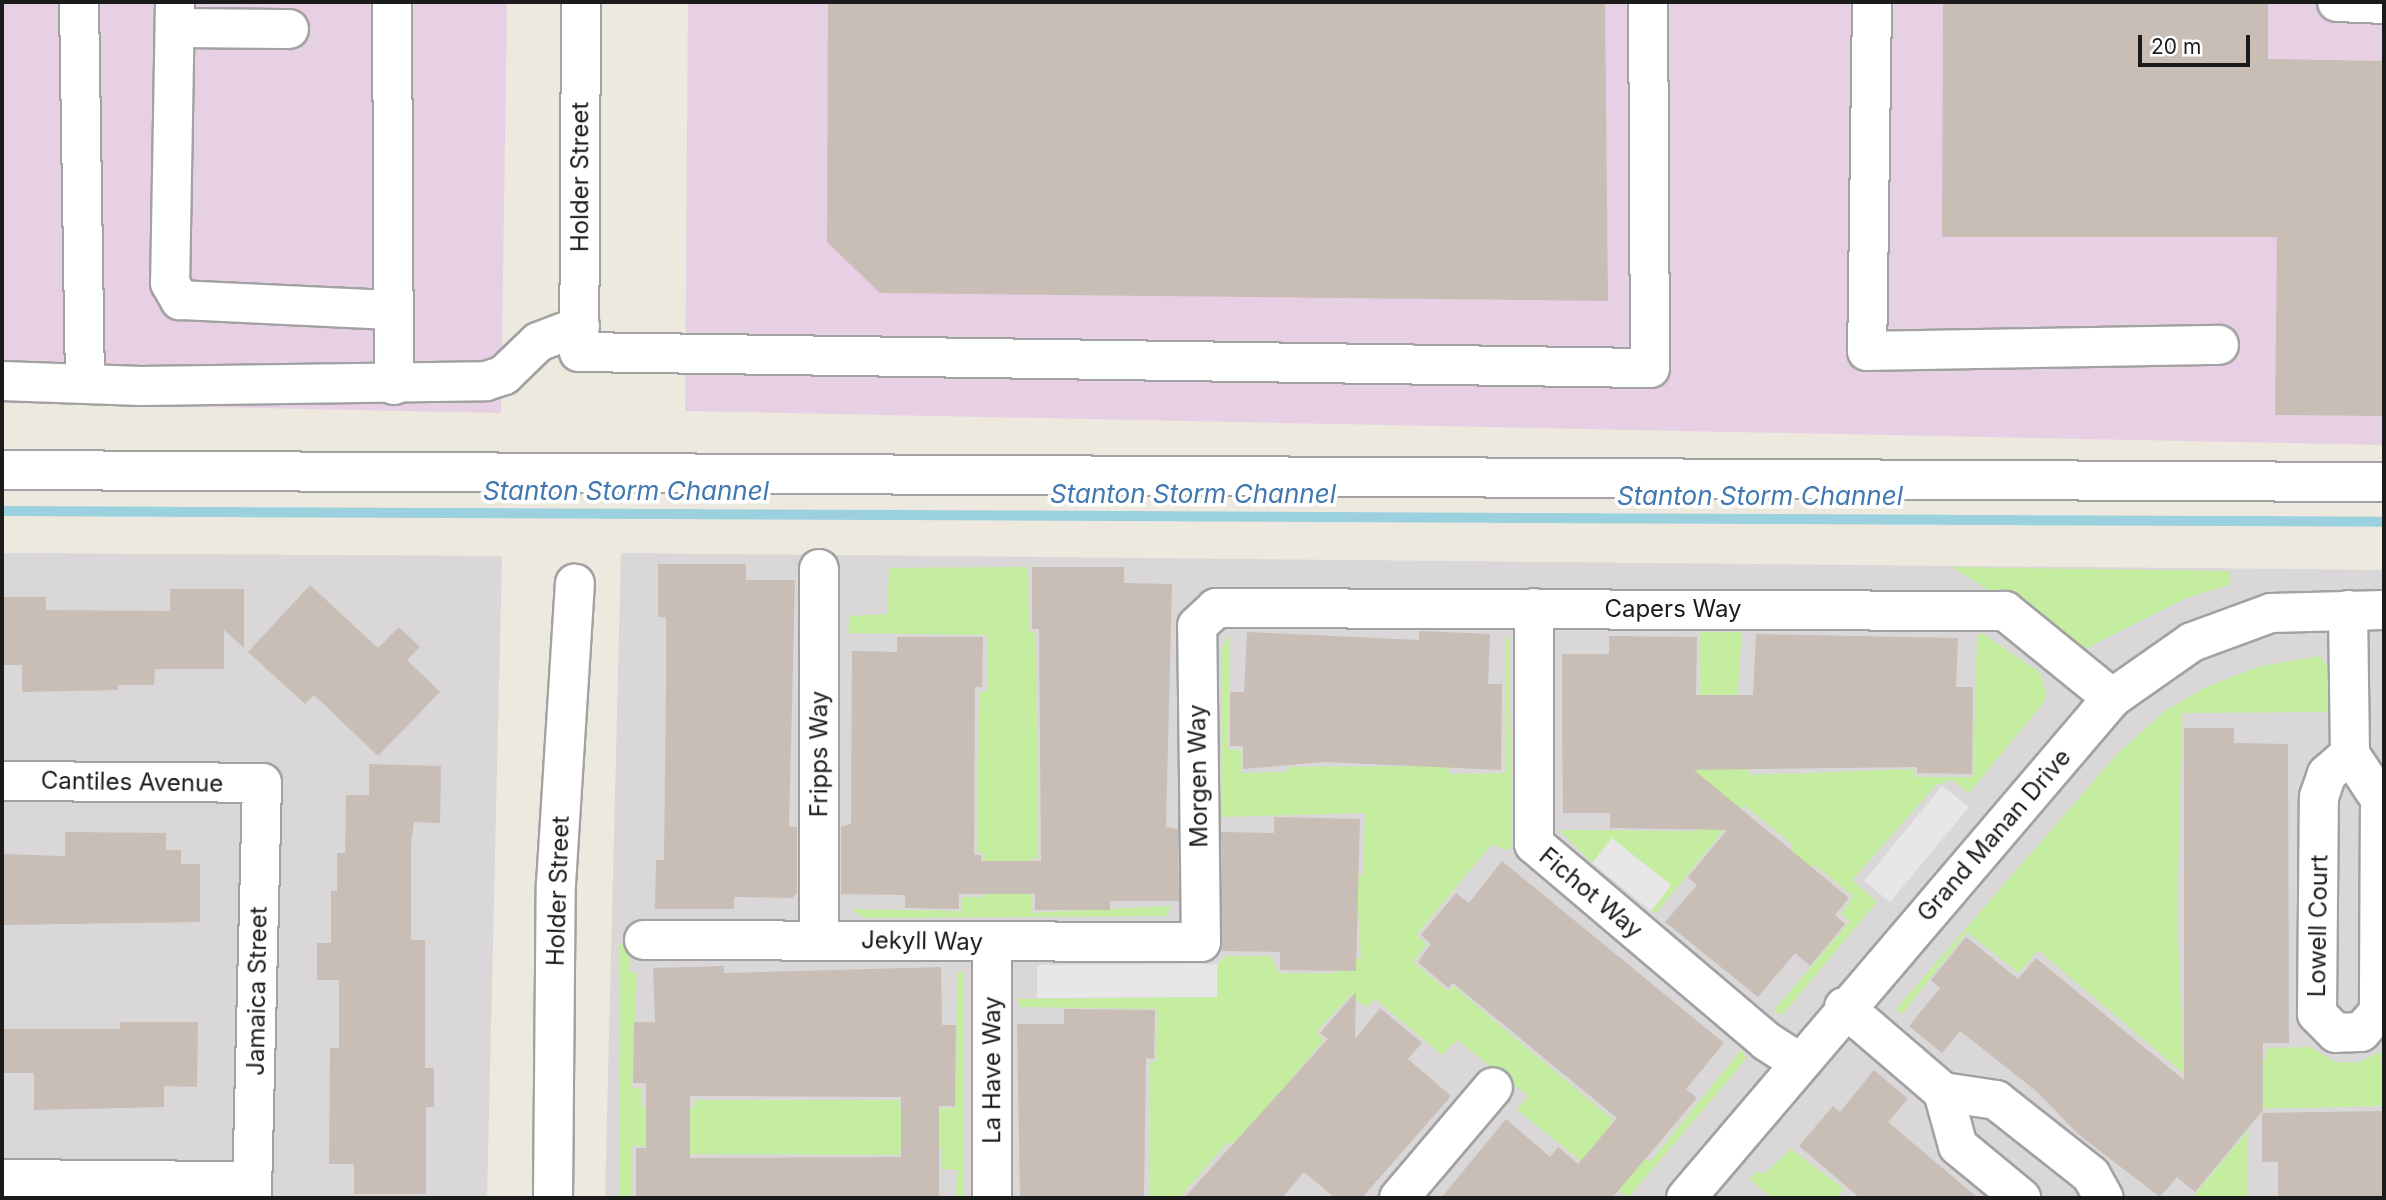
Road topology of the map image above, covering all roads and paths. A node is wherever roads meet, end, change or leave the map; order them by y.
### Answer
1 (79, 2) edge
2 (392, 2) edge
3 (580, 2) edge
4 (1648, 2) edge
5 (1872, 2) edge
6 (2337, 2) edge
7 (2384, 4) edge
8 (175, 15) edge
9 (289, 29) dead end
10 (393, 310) junction
11 (579, 339) junction
12 (2219, 345) dead end
13 (2, 381) edge
14 (85, 384) junction
15 (394, 385) junction
16 (2, 470) edge
17 (2384, 482) edge
18 (819, 569) dead end
19 (575, 584) dead end
20 (1534, 608) junction
21 (2366, 610) edge
22 (1205, 613) joint
23 (2112, 698) junction
24 (2350, 754) junction
25 (2, 781) edge
26 (262, 783) joint
27 (643, 940) dead end
28 (819, 940) junction
29 (992, 942) junction
30 (1201, 942) joint
31 (1844, 1007) junction
32 (1800, 1063) junction
33 (1493, 1087) dead end
34 (1943, 1092) junction
35 (2, 1179) edge
36 (252, 1190) edge
37 (553, 1198) edge
38 (992, 1198) edge
39 (1399, 1198) edge
40 (1686, 1198) edge
41 (2021, 1198) edge
42 (2104, 1198) edge

1 - 14 street
2 - 10 street
3 - 11 street, Holder Street
4 - 11 street
5 - 12 street
6 - 7 street
8 - 9 street
8 - 10 street
10 - 15 street
11 - 15 street
13 - 14 street
14 - 15 street
16 - 17 street
18 - 28 street, Fripps Way
19 - 37 street, Holder Street
20 - 22 street, Capers Way
20 - 23 street, Capers Way
20 - 32 street, Fichot Way
21 - 23 street, Grand Manan Drive
21 - 24 street
22 - 30 street, Morgen Way
23 - 31 street, Grand Manan Drive
24 - 24 street, Lowell Court
25 - 26 street, Cantiles Avenue
26 - 36 street, Jamaica Street
27 - 28 street, Jekyll Way
28 - 29 street, Jekyll Way
29 - 30 street, Jekyll Way
29 - 38 street, La Have Way
31 - 32 street, Grand Manan Drive
31 - 34 street
32 - 40 street, Grand Manan Drive
33 - 39 street
34 - 41 street
34 - 42 street
35 - 36 street

